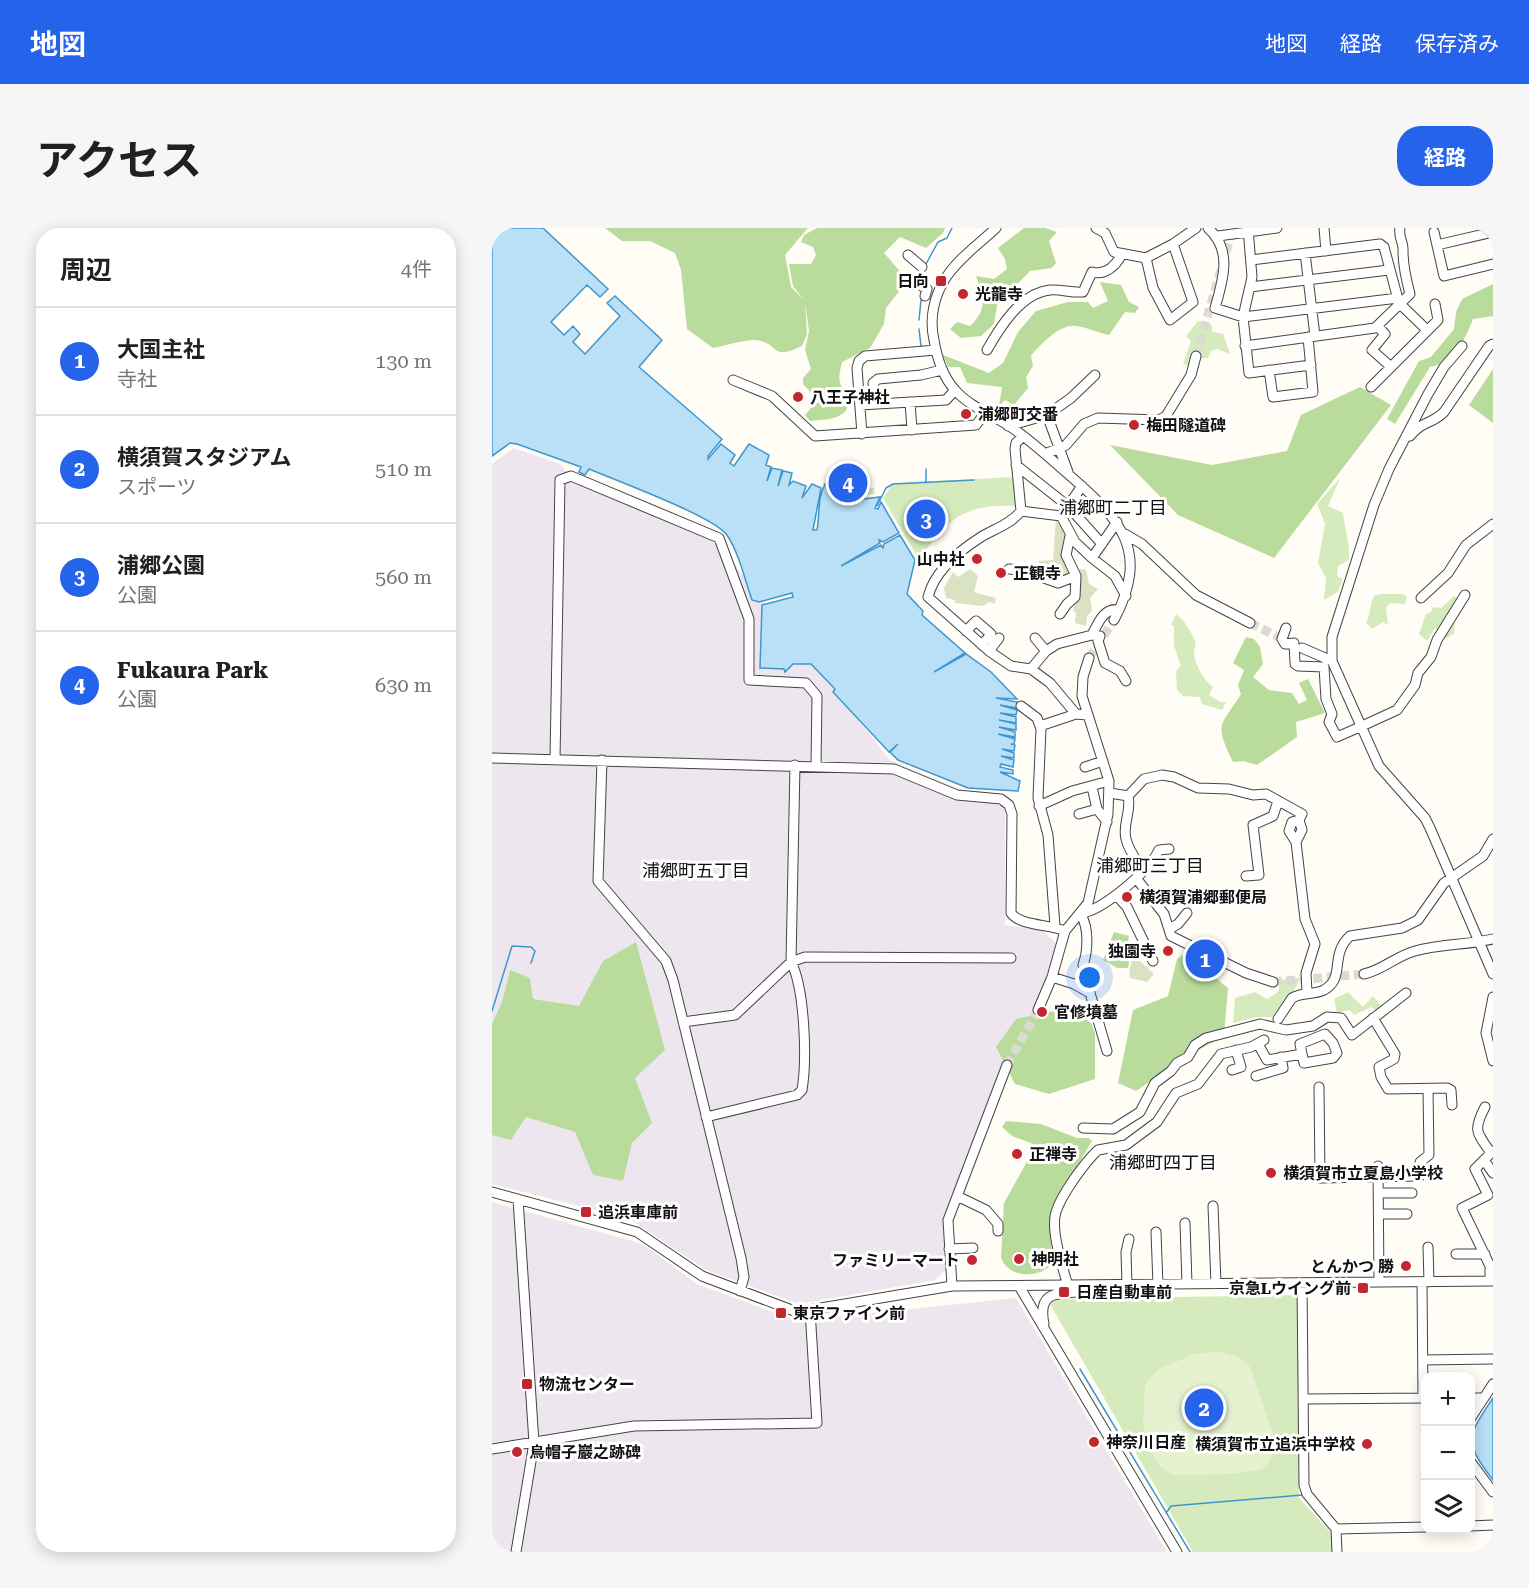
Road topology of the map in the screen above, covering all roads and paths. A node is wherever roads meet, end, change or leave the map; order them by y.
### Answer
1 (996, 228) edge
2 (1096, 228) edge
3 (1196, 228) edge
4 (1208, 228) edge
5 (1277, 228) edge
6 (1324, 228) edge
7 (1400, 228) edge
8 (1248, 230) edge
9 (1434, 232) dead end
10 (1493, 232) edge
11 (1218, 237) junction
12 (1173, 244) junction
13 (1437, 245) junction
14 (1326, 250) junction
15 (1305, 253) junction
16 (1122, 254) junction
17 (908, 255) dead end
18 (1146, 258) junction
19 (1251, 260) junction
20 (1493, 264) edge
21 (922, 267) dead end
22 (1389, 270) junction
23 (1308, 280) junction
24 (920, 285) dead end
25 (1250, 287) junction
26 (925, 296) dead end
27 (1398, 301) junction
28 (1435, 304) dead end
29 (1312, 309) junction
30 (1243, 316) junction
31 (1377, 326) junction
32 (1427, 330) junction
33 (1312, 337) junction
34 (1493, 344) edge
35 (1245, 346) junction
36 (1462, 346) dead end
37 (936, 350) junction
38 (987, 350) dead end
39 (1196, 356) tunnel mouth
40 (1311, 365) junction
41 (1390, 366) junction
42 (942, 369) junction
43 (1269, 370) junction
44 (1095, 375) dead end
45 (733, 380) dead end
46 (1371, 387) dead end
47 (955, 390) junction
48 (910, 402) junction
49 (875, 404) junction
50 (860, 405) junction
51 (985, 413) junction
52 (1047, 415) junction
53 (1008, 426) junction
54 (912, 430) junction
55 (862, 434) junction
56 (1023, 436) junction
57 (1402, 442) junction
58 (1058, 448) junction
59 (1046, 454) junction
60 (1016, 465) junction
61 (1069, 475) junction
62 (1082, 486) junction
63 (1068, 506) junction
64 (1021, 511) junction
65 (1061, 516) junction
66 (1117, 522) junction
67 (1493, 525) edge
68 (1125, 534) junction
69 (1070, 536) junction
70 (1102, 544) junction
71 (1092, 558) junction
72 (1009, 569) dead end
73 (1023, 572) junction
74 (1076, 576) junction
75 (1044, 578) junction
76 (1020, 583) dead end
77 (1037, 586) dead end
78 (1465, 595) dead end
79 (1126, 596) junction
80 (1421, 598) dead end
81 (1119, 610) junction
82 (1060, 614) dead end
83 (1114, 620) tunnel mouth
84 (1250, 623) tunnel mouth
85 (1286, 628) dead end
86 (966, 631) junction
87 (1092, 635) junction
88 (999, 638) dead end
89 (1035, 638) dead end
90 (985, 648) junction
91 (1302, 648) dead end
92 (1046, 651) junction
93 (1089, 658) tunnel mouth
94 (1332, 661) junction
95 (1031, 669) junction
96 (1131, 669) dead end
97 (1120, 671) junction
98 (1126, 681) dead end
99 (1021, 706) dead end
100 (1076, 714) junction
101 (1087, 715) junction
102 (1040, 726) junction
103 (1362, 726) junction
104 (492, 758) edge
105 (555, 759) junction
106 (602, 760) junction
107 (1103, 761) junction
108 (795, 765) junction
109 (816, 766) junction
110 (1090, 766) dead end
111 (1108, 781) junction
112 (1092, 787) junction
113 (1110, 793) junction
114 (1128, 796) junction
115 (1278, 801) junction
116 (1039, 806) junction
117 (1097, 809) junction
118 (1079, 814) dead end
119 (1107, 822) junction
120 (1493, 839) edge
121 (1169, 849) dead end
122 (1139, 874) junction
123 (1246, 876) dead end
124 (1452, 876) junction
125 (1116, 895) junction
126 (1186, 913) dead end
127 (1082, 914) junction
128 (1055, 926) junction
129 (1169, 929) junction
130 (1065, 931) junction
131 (1493, 939) edge
132 (1479, 942) junction
133 (1011, 958) dead end
134 (1153, 961) dead end
135 (791, 962) junction
136 (1083, 965) dead end
137 (1364, 974) tunnel mouth
138 (1493, 974) edge
139 (1052, 977) junction
140 (1273, 982) tunnel mouth
141 (1307, 992) junction
142 (1406, 993) dead end
143 (1493, 997) edge
144 (1038, 1010) tunnel mouth
145 (1373, 1018) junction
146 (1278, 1019) dead end
147 (683, 1022) junction
148 (1236, 1050) junction
149 (1107, 1051) dead end
150 (1302, 1054) dead end
151 (1281, 1057) junction
152 (1493, 1062) edge
153 (1007, 1065) tunnel mouth
154 (1232, 1070) dead end
155 (1256, 1076) dead end
156 (1319, 1087) dead end
157 (1428, 1089) junction
158 (1452, 1105) dead end
159 (1485, 1107) dead end
160 (706, 1117) junction
161 (1083, 1128) dead end
162 (1489, 1154) edge
163 (1378, 1171) junction
164 (1493, 1173) edge
165 (492, 1192) edge
166 (1379, 1193) junction
167 (1412, 1193) dead end
168 (957, 1196) junction
169 (518, 1199) junction
170 (1213, 1206) dead end
171 (1379, 1214) junction
172 (1407, 1214) dead end
173 (1185, 1223) dead end
174 (998, 1231) dead end
175 (1156, 1232) dead end
176 (1129, 1239) dead end
177 (1428, 1247) dead end
178 (973, 1248) dead end
179 (949, 1249) junction
180 (1456, 1254) dead end
181 (1485, 1254) junction
182 (1491, 1281) edge
183 (1379, 1282) junction
184 (1426, 1282) junction
185 (1187, 1284) junction
186 (1216, 1284) junction
187 (1302, 1284) junction
188 (1127, 1285) junction
189 (1158, 1285) junction
190 (952, 1286) junction
191 (1068, 1286) junction
192 (1116, 1286) junction
193 (1019, 1287) junction
194 (740, 1291) junction
195 (810, 1310) junction
196 (1046, 1331) junction
197 (1423, 1359) junction
198 (1493, 1359) edge
199 (1423, 1372) edge
200 (1493, 1384) edge
201 (1421, 1398) edge
202 (1475, 1398) edge
203 (1484, 1398) junction
204 (1305, 1399) junction
205 (1475, 1412) edge
206 (534, 1443) junction
207 (492, 1449) edge
208 (1475, 1468) edge
209 (1493, 1492) edge
210 (1475, 1526) edge
211 (1493, 1526) edge
212 (1421, 1527) edge
213 (1336, 1529) junction
214 (516, 1552) edge
215 (1177, 1552) edge
216 (1337, 1552) edge

1 - 37 street
2 - 16 street
3 - 12 street
4 - 11 street
5 - 8 street
6 - 14 street
7 - 27 street
8 - 11 street
8 - 19 street
9 - 13 street
10 - 13 street
11 - 30 street
12 - 18 street
12 - 18 street
13 - 20 street
14 - 15 street
14 - 22 street
15 - 19 street
15 - 23 street
16 - 18 street
16 - 38 street
17 - 21 street
19 - 25 street
22 - 23 street
22 - 27 street
23 - 25 street
23 - 29 street
24 - 26 street
25 - 30 street
27 - 29 street
27 - 31 street
27 - 32 street
28 - 32 street
29 - 30 street
29 - 33 street
30 - 35 street
31 - 33 street
31 - 41 street
32 - 41 street
33 - 35 street
33 - 40 street
34 - 57 street
35 - 43 street
36 - 57 street
37 - 42 street
37 - 50 street
39 - 58 street
40 - 43 street
40 - 43 street
41 - 46 street
42 - 47 street
42 - 49 street
44 - 52 street
45 - 55 street
47 - 48 street
47 - 51 street
48 - 49 street
48 - 54 street
49 - 50 street
50 - 55 street
51 - 53 street
51 - 54 street
52 - 53 street
52 - 58 street
53 - 56 street
54 - 55 street
56 - 59 street
56 - 60 street
57 - 94 street
58 - 59 street
58 - 61 street
59 - 61 street
60 - 63 street
60 - 64 street
61 - 62 street
62 - 63 street
62 - 66 street
63 - 65 street
63 - 70 street
64 - 65 street
64 - 86 street
65 - 69 street
66 - 68 street
66 - 70 street
67 - 80 street
68 - 79 street
68 - 84 street
69 - 71 street
69 - 74 street
70 - 71 street
71 - 79 street
72 - 73 street
73 - 75 street
73 - 76 street
74 - 75 street
74 - 82 street
75 - 77 street
78 - 103 street
79 - 81 street
81 - 83 street
81 - 87 street
85 - 103 street
86 - 90 street
86 - 90 street
87 - 92 street
87 - 97 street
88 - 90 street
89 - 92 street
90 - 95 street
91 - 94 street
92 - 95 street
93 - 101 street
94 - 103 street
95 - 100 street
96 - 97 street
97 - 98 street
99 - 102 street
100 - 101 street
100 - 102 street
101 - 107 street
102 - 116 street
103 - 124 street
104 - 105 street
105 - 106 street
105 - 109 street
106 - 108 street
106 - 147 street
107 - 110 street
107 - 111 street
108 - 109 street
108 - 135 street
109 - 128 street
111 - 112 street
111 - 113 street
112 - 116 street
112 - 117 street
113 - 114 street
113 - 119 street
114 - 115 street
114 - 122 street
115 - 123 street
115 - 141 street
116 - 128 street
117 - 118 street
117 - 119 street
119 - 127 street
120 - 124 street
121 - 122 street
122 - 125 street
122 - 129 street
124 - 132 street
124 - 141 street
125 - 127 street
125 - 134 street
126 - 129 street
127 - 130 street
127 - 136 street
128 - 130 street
129 - 140 street
130 - 139 street
131 - 132 street
132 - 137 street
132 - 138 street
133 - 135 street
135 - 147 street
135 - 160 street
139 - 144 street
139 - 149 street
141 - 146 street
142 - 145 street
143 - 152 street
145 - 157 street
145 - 161 street
147 - 160 street
148 - 151 street
148 - 154 street
148 - 191 street
150 - 151 street
151 - 155 street
153 - 168 street
156 - 163 street
157 - 158 street
157 - 163 street
159 - 162 street
160 - 194 street
162 - 164 street
162 - 181 street
163 - 166 street
165 - 169 street
166 - 167 street
166 - 171 street
168 - 174 street
168 - 179 street
169 - 194 street
169 - 206 street
170 - 186 street
171 - 172 street
171 - 183 street
173 - 185 street
175 - 189 street
176 - 188 street
177 - 184 street
178 - 179 street
179 - 190 street
180 - 181 street
181 - 182 street
182 - 184 street
183 - 184 street
183 - 187 street
184 - 197 street
185 - 186 street
185 - 189 street
186 - 187 street
187 - 204 street
188 - 189 street
188 - 192 street
190 - 193 street
190 - 195 street
191 - 192 street
191 - 193 street
192 - 196 street
193 - 196 street
194 - 195 street
195 - 206 street
196 - 215 street
197 - 198 street
197 - 199 street
200 - 203 street
201 - 204 street
202 - 203 street
203 - 205 street
204 - 213 street
206 - 207 street
206 - 214 street
208 - 209 street
210 - 211 street
212 - 213 street
213 - 216 street

